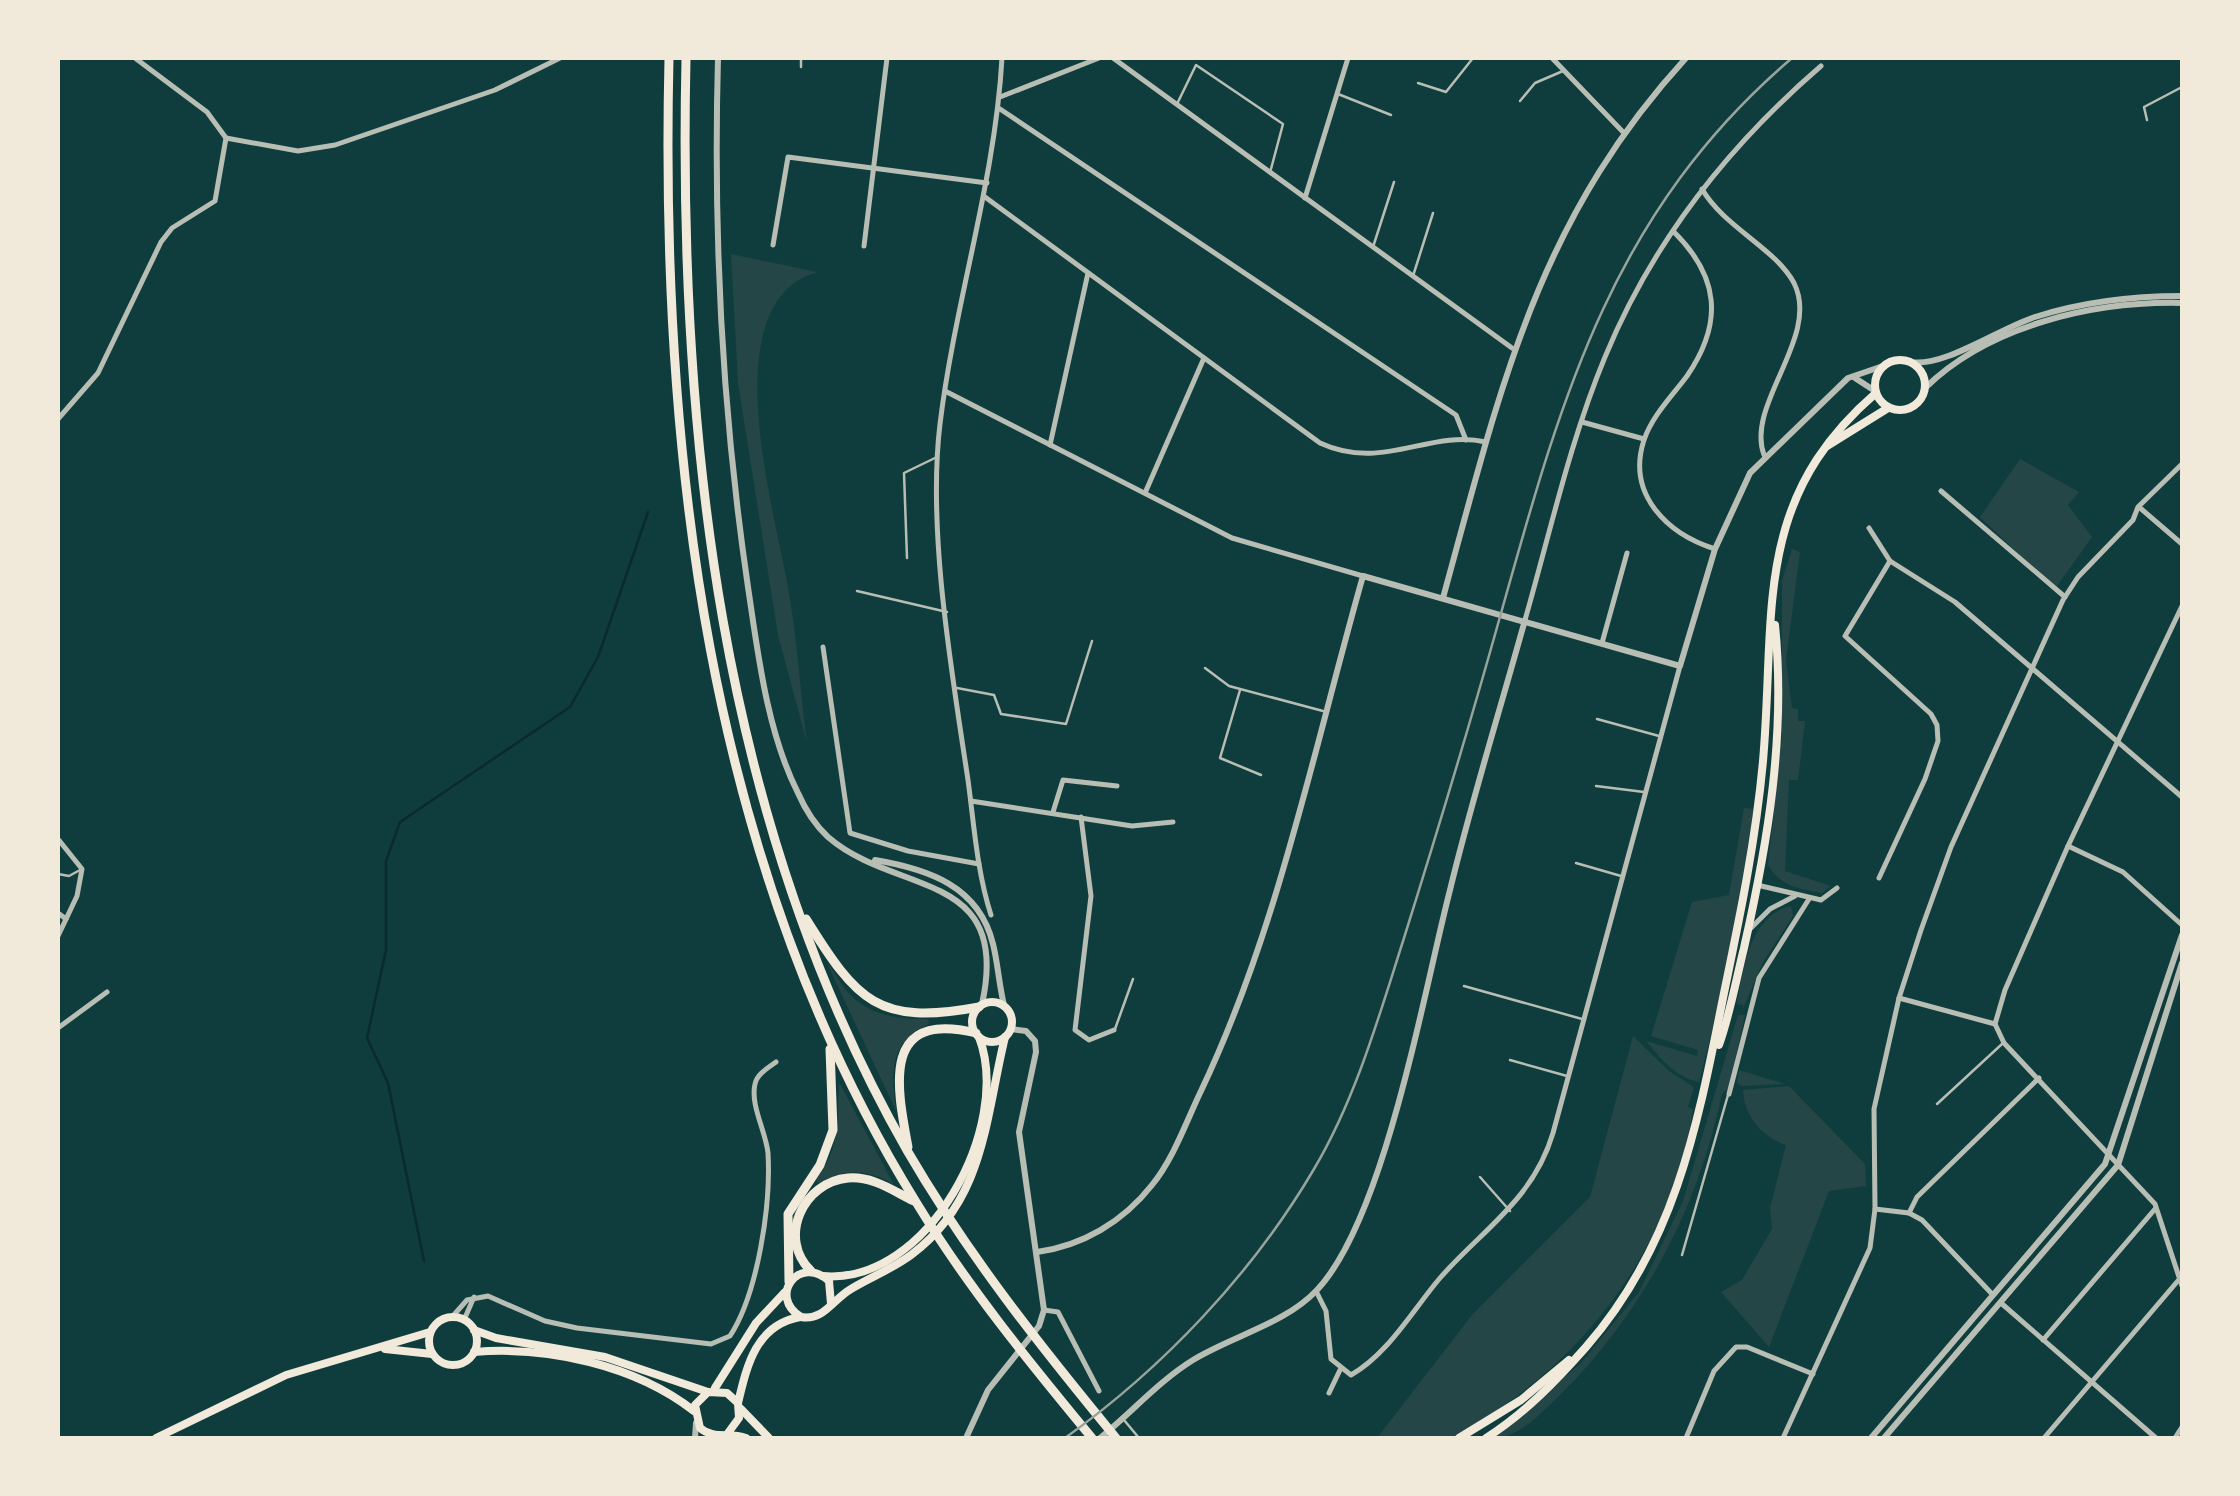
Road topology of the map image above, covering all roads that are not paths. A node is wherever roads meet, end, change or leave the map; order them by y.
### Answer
1 (136, 58) edge
2 (560, 58) edge
3 (668, 58) edge
4 (686, 58) edge
5 (718, 58) edge
6 (801, 58) edge
7 (887, 58) edge
8 (1002, 58) edge
9 (1099, 58) edge
10 (1113, 58) edge
11 (1348, 58) edge
12 (1472, 58) edge
13 (1552, 58) edge
14 (1686, 58) edge
15 (1821, 66) dead end
16 (800, 67) dead end
17 (1564, 70) junction
18 (1418, 83) dead end
19 (2182, 87) edge
20 (1337, 94) junction
21 (1000, 97) junction
22 (1520, 102) dead end
23 (1176, 106) junction
24 (999, 108) junction
25 (1391, 115) dead end
26 (2147, 120) dead end
27 (1624, 132) junction
28 (226, 138) junction
29 (874, 165) junction
30 (1270, 175) junction
31 (1394, 182) dead end
32 (987, 184) junction
33 (1702, 189) junction
34 (985, 198) junction
35 (1305, 199) junction
36 (1433, 213) dead end
37 (1674, 231) junction
38 (773, 245) dead end
39 (864, 246) dead end
40 (1372, 248) junction
41 (1088, 273) junction
42 (1412, 278) junction
43 (2182, 300) edge
44 (1512, 348) junction
45 (1204, 358) junction
46 (1910, 362) junction
47 (1886, 364) junction
48 (1854, 377) junction
49 (1925, 388) junction
50 (944, 391) junction
51 (1876, 392) junction
52 (1888, 408) junction
53 (58, 419) edge
54 (1582, 422) junction
55 (1644, 439) junction
56 (1466, 440) junction
57 (1486, 442) junction
58 (1050, 445) junction
59 (1820, 452) junction
60 (1764, 455) junction
61 (939, 457) junction
62 (2182, 464) edge
63 (1941, 491) dead end
64 (1145, 493) junction
65 (2138, 507) junction
66 (1869, 528) dead end
67 (2182, 544) edge
68 (1715, 549) junction
69 (1627, 553) dead end
70 (906, 558) dead end
71 (1890, 561) junction
72 (1362, 576) junction
73 (856, 591) dead end
74 (2065, 597) junction
75 (1443, 598) junction
76 (2182, 606) edge
77 (1774, 610) junction
78 (947, 612) junction
79 (1525, 620) junction
80 (1092, 641) dead end
81 (1602, 643) junction
82 (823, 647) dead end
83 (1680, 666) junction
84 (1205, 668) dead end
85 (2029, 669) junction
86 (956, 688) junction
87 (1240, 688) junction
88 (1324, 712) junction
89 (1597, 719) dead end
90 (1660, 736) junction
91 (2115, 740) junction
92 (1261, 776) dead end
93 (1117, 786) dead end
94 (1596, 786) dead end
95 (1645, 792) junction
96 (2182, 797) edge
97 (971, 801) junction
98 (1053, 812) junction
99 (1081, 817) junction
100 (1173, 822) dead end
101 (58, 839) edge
102 (2068, 846) junction
103 (868, 859) junction
104 (1576, 863) dead end
105 (980, 864) junction
106 (82, 869) junction
107 (58, 874) edge
108 (1622, 876) junction
109 (1879, 878) dead end
110 (1746, 882) junction
111 (1759, 885) junction
112 (1837, 888) dead end
113 (1795, 896) junction
114 (1809, 899) junction
115 (795, 902) junction
116 (58, 913) edge
117 (991, 915) dead end
118 (66, 919) junction
119 (2182, 925) edge
120 (1747, 933) junction
121 (2182, 935) edge
122 (58, 936) edge
123 (2182, 963) edge
124 (1428, 975) junction
125 (1437, 978) dead end
126 (1132, 980) dead end
127 (1464, 986) dead end
128 (107, 992) dead end
129 (1899, 998) junction
130 (980, 1006) junction
131 (1004, 1006) junction
132 (1584, 1019) junction
133 (1995, 1024) junction
134 (58, 1028) edge
135 (1114, 1030) joint
136 (1008, 1033) junction
137 (978, 1035) junction
138 (828, 1036) junction
139 (2004, 1044) junction
140 (1510, 1060) dead end
141 (776, 1062) dead end
142 (1712, 1064) junction
143 (1568, 1076) junction
144 (2039, 1078) junction
145 (1729, 1094) joint
146 (1936, 1104) dead end
147 (910, 1154) junction
148 (2110, 1156) junction
149 (2118, 1165) junction
150 (1480, 1177) dead end
151 (915, 1201) junction
152 (2156, 1208) junction
153 (1875, 1209) junction
154 (1510, 1212) junction
155 (1909, 1214) junction
156 (1037, 1252) junction
157 (1682, 1255) dead end
158 (811, 1271) junction
159 (824, 1276) junction
160 (2181, 1280) edge
161 (787, 1287) junction
162 (1316, 1291) junction
163 (1993, 1296) junction
164 (474, 1298) junction
165 (2000, 1302) junction
166 (831, 1304) junction
167 (1044, 1310) junction
168 (452, 1317) junction
169 (800, 1317) junction
170 (464, 1320) junction
171 (474, 1330) junction
172 (430, 1332) junction
173 (2044, 1340) junction
174 (1588, 1344) junction
175 (380, 1348) junction
176 (474, 1352) junction
177 (432, 1354) junction
178 (1340, 1370) junction
179 (1813, 1374) junction
180 (2092, 1382) junction
181 (710, 1391) junction
182 (1099, 1391) dead end
183 (1329, 1393) dead end
184 (738, 1405) junction
185 (694, 1411) junction
186 (1124, 1419) junction
187 (696, 1423) junction
188 (2182, 1427) edge
189 (728, 1433) junction
190 (716, 1437) edge
191 (156, 1438) edge
192 (695, 1438) edge
193 (746, 1438) edge
194 (769, 1438) edge
195 (966, 1438) edge
196 (1092, 1438) edge
197 (1100, 1438) edge
198 (1116, 1438) edge
199 (1139, 1438) edge
200 (1460, 1438) edge
201 (1486, 1438) edge
202 (1686, 1438) edge
203 (1784, 1438) edge
204 (1870, 1438) edge
205 (1884, 1438) edge
206 (2044, 1438) edge
207 (2156, 1438) edge
208 (2175, 1438) edge

1 - 28 street
2 - 28 street
3 - 138 highway
4 - 115 highway
5 - 103 street
6 - 16 lane
7 - 29 street
8 - 21 street
9 - 21 street
10 - 23 street
11 - 20 street
12 - 18 lane
13 - 17 street
14 - 27 street
15 - 33 street
17 - 22 lane
17 - 27 street
19 - 26 lane
20 - 25 lane
20 - 35 street
21 - 24 street
23 - 30 street
23 - 30 lane
24 - 32 street
24 - 56 street
27 - 44 street
28 - 53 street
29 - 32 street
29 - 38 street
29 - 39 street
30 - 35 street
31 - 40 lane
32 - 34 street
33 - 37 street
33 - 60 street
34 - 41 street
34 - 50 street
35 - 40 street
36 - 42 lane
37 - 54 street
37 - 55 street
40 - 42 street
41 - 45 street
41 - 58 street
42 - 44 street
43 - 46 street
43 - 49 street
44 - 57 street
45 - 56 street
45 - 64 street
46 - 47 main road
46 - 49 main road
47 - 48 street
47 - 51 main road
48 - 51 street
48 - 60 street
49 - 52 main road
50 - 58 street
50 - 61 street
51 - 52 main road
51 - 59 main road
52 - 59 main road
54 - 55 street
54 - 79 street
55 - 68 street
56 - 57 street
57 - 75 street
58 - 64 street
59 - 77 main road
60 - 68 street
61 - 70 lane
61 - 78 street
62 - 65 street
63 - 74 street
64 - 72 street
65 - 67 street
65 - 74 street
66 - 71 street
68 - 83 street
69 - 81 street
71 - 85 street
71 - 109 street
72 - 75 street
72 - 88 street
73 - 78 lane
74 - 85 street
75 - 79 street
76 - 91 street
77 - 110 main road
77 - 111 main road
78 - 86 street
79 - 81 street
79 - 124 street
80 - 86 lane
81 - 83 street
82 - 105 street
83 - 90 street
84 - 87 lane
85 - 91 street
85 - 129 street
86 - 97 street
87 - 88 lane
87 - 92 lane
88 - 156 street
89 - 90 lane
90 - 95 street
91 - 96 street
91 - 102 street
93 - 98 street
94 - 95 lane
95 - 108 street
97 - 98 street
97 - 105 street
98 - 99 street
99 - 100 street
99 - 135 street
101 - 106 street
102 - 119 street
102 - 133 street
103 - 130 street
103 - 131 street
104 - 108 lane
105 - 117 street
106 - 107 lane
106 - 118 street
108 - 132 street
110 - 111 street
110 - 142 main road
111 - 113 street
111 - 120 main road
112 - 114 street
113 - 114 street
113 - 120 street
114 - 145 street
115 - 130 highway
115 - 147 highway
116 - 118 street
118 - 122 street
120 - 142 main road
121 - 148 street
123 - 149 street
124 - 125 lane
124 - 162 street
126 - 135 lane
127 - 132 lane
128 - 134 street
129 - 133 street
129 - 153 street
130 - 131 main road
130 - 137 main road
131 - 136 main road
132 - 143 street
133 - 139 street
136 - 137 main road
136 - 156 street
136 - 166 main road
137 - 147 highway
137 - 159 main road
138 - 151 highway
138 - 161 highway
139 - 144 street
139 - 146 lane
140 - 143 lane
141 - 164 street
142 - 174 main road
143 - 154 street
144 - 148 street
144 - 155 street
145 - 157 lane
147 - 198 highway
148 - 149 street
148 - 163 street
149 - 152 street
149 - 165 street
150 - 154 lane
151 - 158 highway
151 - 196 highway
152 - 160 street
152 - 173 street
153 - 155 street
153 - 179 street
154 - 178 street
155 - 163 street
156 - 167 street
158 - 159 main road
158 - 161 main road
159 - 166 main road
160 - 180 street
161 - 169 main road
161 - 181 main road
162 - 178 street
162 - 186 street
163 - 165 street
163 - 204 street
164 - 168 street
164 - 170 street
165 - 173 street
165 - 205 street
166 - 169 main road
167 - 182 street
167 - 195 street
168 - 170 main road
168 - 172 main road
169 - 184 main road
170 - 171 main road
171 - 176 main road
171 - 181 main road
172 - 175 main road
172 - 177 main road
173 - 180 street
174 - 200 main road
174 - 201 main road
175 - 177 main road
175 - 191 main road
176 - 177 main road
176 - 185 main road
178 - 183 street
179 - 202 street
179 - 203 street
180 - 206 street
180 - 207 street
181 - 184 main road
181 - 185 main road
184 - 189 main road
184 - 194 main road
185 - 187 main road
186 - 197 street
186 - 199 lane
187 - 190 main road
187 - 192 street
188 - 208 street
189 - 190 main road
189 - 193 main road

